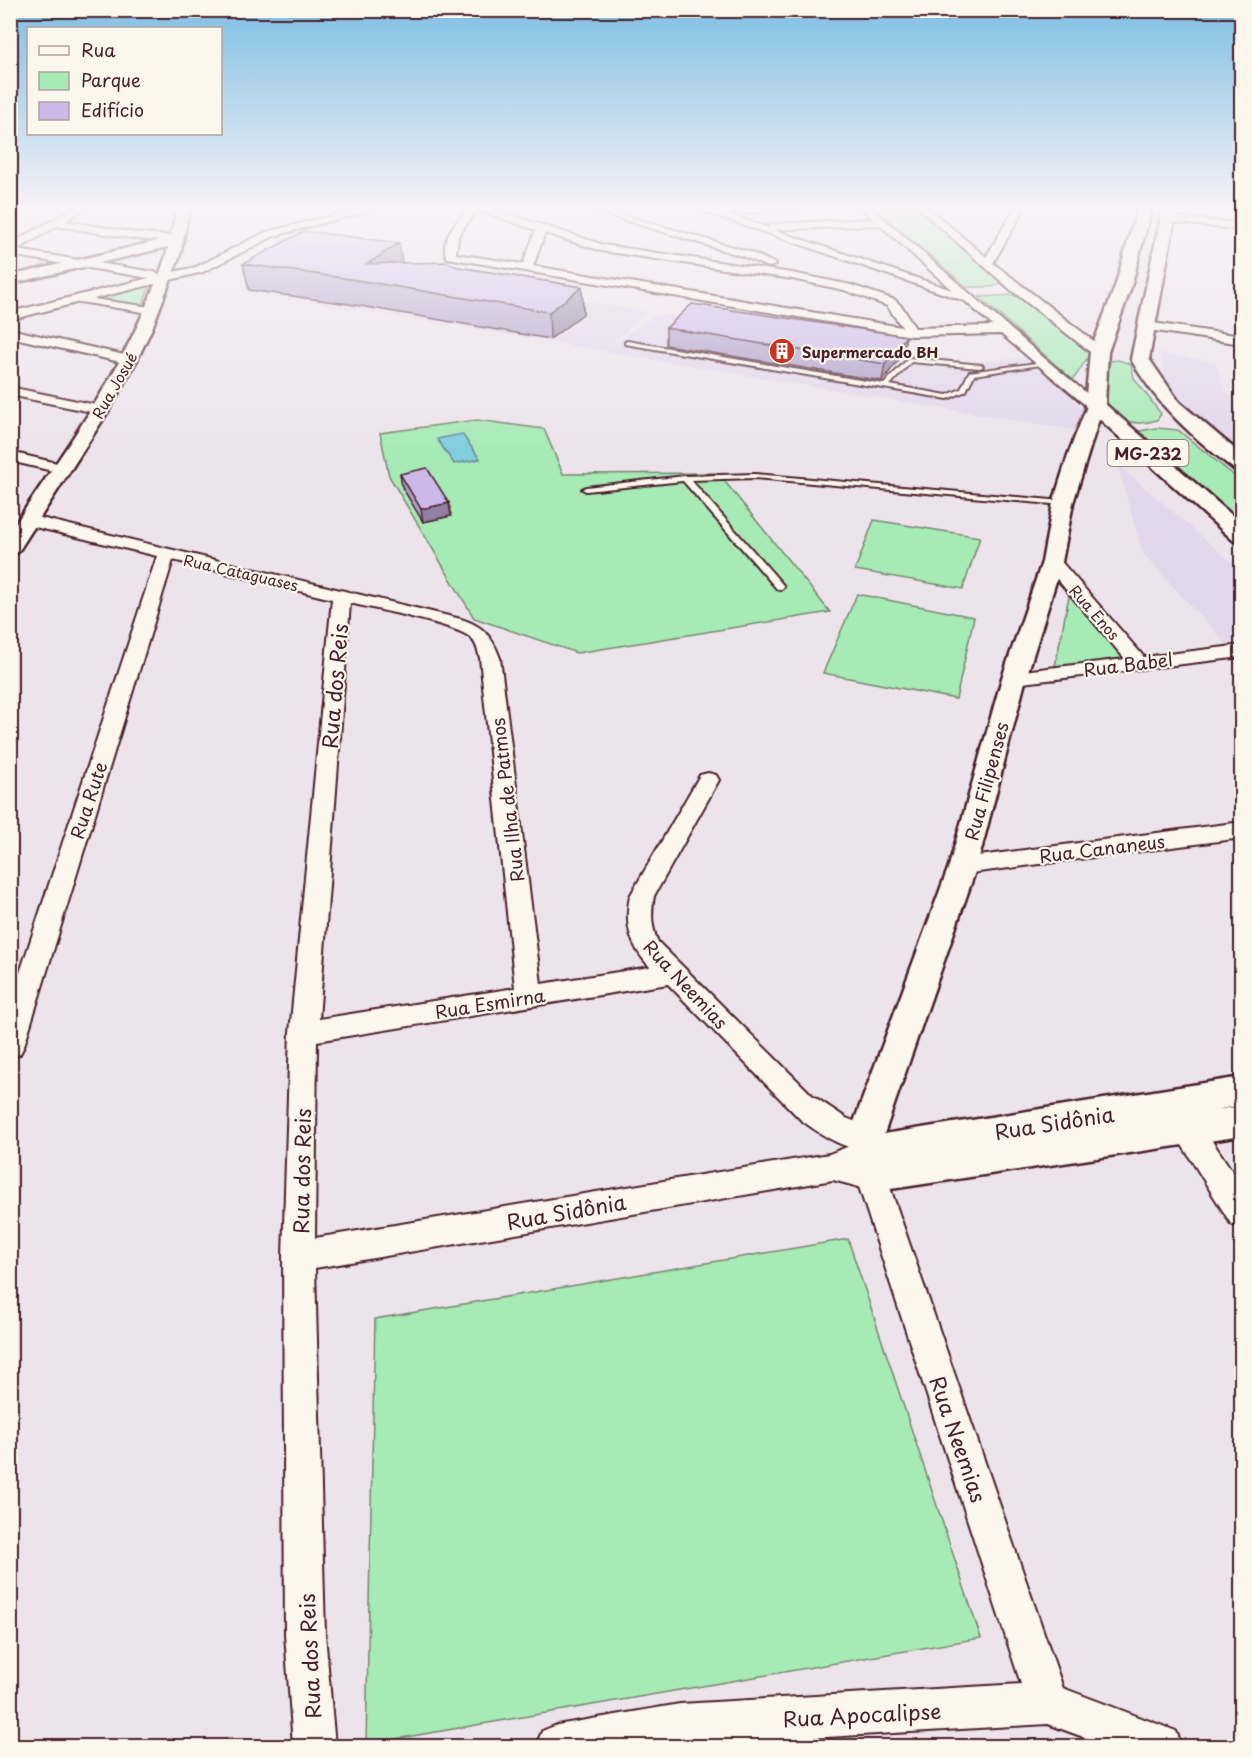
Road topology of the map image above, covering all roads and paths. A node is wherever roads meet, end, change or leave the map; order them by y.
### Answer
1 (1123, 287) edge
2 (122, 288) edge
3 (160, 288) edge
4 (656, 288) edge
5 (842, 288) edge
6 (933, 288) edge
7 (958, 288) edge
8 (1015, 288) joint
9 (1133, 288) edge
10 (1152, 290) joint
11 (963, 292) junction
12 (76, 300) junction
13 (974, 302) junction
14 (151, 311) junction
15 (10, 316) edge
16 (1001, 326) junction
17 (1146, 326) junction
18 (909, 327) junction
19 (10, 333) edge
20 (1242, 340) edge
21 (627, 343) dead end
22 (1120, 355) junction
23 (129, 360) junction
24 (1041, 362) junction
25 (886, 386) junction
26 (10, 391) edge
27 (1095, 406) junction
28 (101, 410) junction
29 (1182, 418) junction
30 (1118, 426) junction
31 (10, 456) edge
32 (1242, 466) edge
33 (61, 468) junction
34 (685, 478) junction
35 (586, 489) dead end
36 (1063, 503) junction
37 (28, 520) junction
38 (1242, 536) edge
39 (11, 547) edge
40 (166, 555) junction
41 (1052, 562) junction
42 (780, 587) dead end
43 (341, 596) junction
44 (453, 623) joint
45 (1242, 651) edge
46 (1138, 662) junction
47 (1014, 678) junction
48 (708, 780) dead end
49 (1242, 830) edge
50 (963, 866) junction
51 (675, 973) junction
52 (530, 997) junction
53 (304, 1032) junction
54 (10, 1046) edge
55 (1242, 1091) edge
56 (1180, 1116) junction
57 (1242, 1121) edge
58 (858, 1158) junction
59 (1242, 1214) edge
60 (299, 1256) junction
61 (1048, 1703) junction
62 (314, 1746) edge
63 (557, 1746) edge
64 (1161, 1746) edge

1 - 22 main road
2 - 12 street
3 - 14 street, Rua Josué
4 - 18 street
5 - 18 street
6 - 13 street
7 - 11 street
8 - 11 street
8 - 22 street
9 - 10 main road
10 - 17 main road
11 - 13 street
12 - 14 street
12 - 15 street
13 - 16 street
14 - 23 street, Rua Josué
16 - 18 street
16 - 24 street
17 - 20 street
17 - 22 main road
19 - 23 street
21 - 25 lane
22 - 27 main road
22 - 29 main road, MG-232
23 - 28 street, Rua Josué
24 - 25 lane
24 - 25 lane
24 - 27 street
26 - 28 street
27 - 30 main road, MG-232
27 - 36 street, Rua Filipenses
28 - 33 street, Rua Josué
29 - 30 main road
29 - 32 main road, MG-232
30 - 38 main road, MG-232
31 - 33 street
33 - 37 street, Rua Josué
34 - 35 lane
34 - 36 lane
34 - 42 lane
36 - 41 street, Rua Filipenses
37 - 39 street, Rua Josué
37 - 40 street, Rua Cataguases
40 - 43 street, Rua Cataguases
40 - 54 street, Rua Rute
41 - 46 street, Rua Enos
41 - 47 street, Rua Filipenses
43 - 44 street, Rua Cataguases
43 - 53 street, Rua dos Reis
44 - 52 street, Rua Ilha de Patmos
45 - 46 street, Rua Babel
46 - 47 street, Rua Babel
47 - 50 street, Rua Filipenses
48 - 51 street, Rua Neemias
49 - 50 street, Rua Cananeus
50 - 58 street, Rua Filipenses
51 - 52 street, Rua Esmirna
51 - 58 street, Rua Neemias
52 - 53 street, Rua Esmirna
53 - 60 street, Rua dos Reis
55 - 56 street, Rua Sidônia
56 - 57 street, Rua Sidônia
56 - 58 street, Rua Sidônia
56 - 59 street
58 - 60 street, Rua Sidônia
58 - 61 street, Rua Neemias
60 - 62 street, Rua dos Reis
61 - 63 street, Rua Apocalipse
61 - 64 street, Rua Apocalipse

